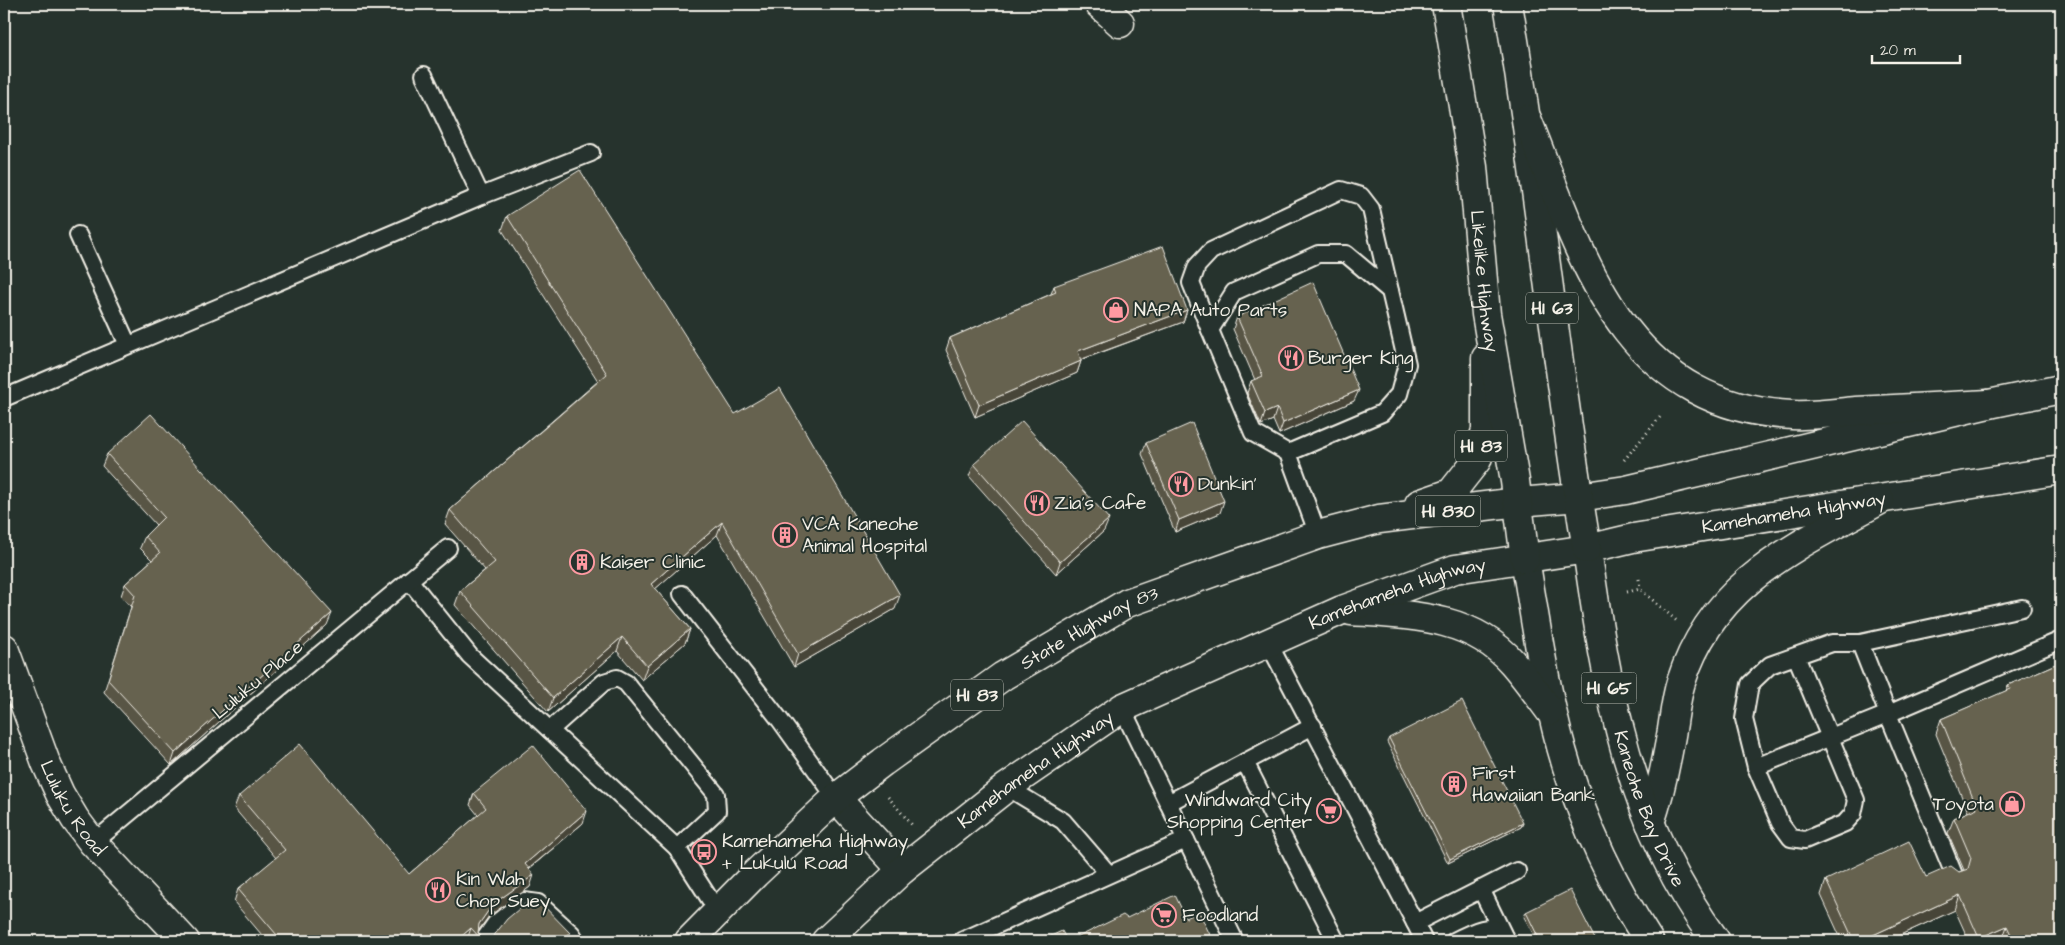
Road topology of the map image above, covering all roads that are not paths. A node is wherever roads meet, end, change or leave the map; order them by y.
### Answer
1 (1099, 4) edge
2 (1446, 4) edge
3 (1508, 4) edge
4 (1120, 23) dead end
5 (424, 75) dead end
6 (1527, 118) junction
7 (591, 152) dead end
8 (481, 196) junction
9 (78, 235) dead end
10 (1390, 291) junction
11 (1486, 314) junction
12 (1210, 330) junction
13 (128, 345) junction
14 (2061, 388) edge
15 (4, 398) edge
16 (1989, 404) junction
17 (1288, 453) junction
18 (2061, 470) edge
19 (1579, 497) junction
20 (1880, 500) junction
21 (1518, 502) junction
22 (1379, 519) junction
23 (1318, 535) junction
24 (448, 548) dead end
25 (1587, 549) junction
26 (1525, 559) junction
27 (409, 580) junction
28 (682, 594) dead end
29 (2022, 608) dead end
30 (1342, 610) junction
31 (2061, 640) edge
32 (1268, 642) junction
33 (1860, 643) junction
34 (4, 648) edge
35 (1796, 656) junction
36 (1122, 708) junction
37 (1552, 714) junction
38 (1888, 714) junction
39 (1313, 726) junction
40 (550, 730) junction
41 (1830, 737) junction
42 (1245, 762) junction
43 (1756, 767) junction
44 (1007, 787) junction
45 (836, 798) junction
46 (1168, 803) junction
47 (1650, 823) junction
48 (1186, 840) junction
49 (93, 843) junction
50 (677, 848) junction
51 (902, 870) junction
52 (1517, 871) dead end
53 (1955, 877) edge
54 (1097, 880) junction
55 (1481, 890) junction
56 (718, 912) junction
57 (1415, 923) junction
58 (1505, 938) edge
59 (186, 941) edge
60 (483, 941) edge
61 (576, 941) edge
62 (689, 941) edge
63 (826, 941) edge
64 (961, 941) edge
65 (1235, 941) edge
66 (1336, 941) edge
67 (1424, 941) edge
68 (1454, 941) edge
69 (1649, 941) edge
70 (1716, 941) edge

1 - 4 main road
2 - 11 main road, Likelike Highway
3 - 6 main road, HI 63
5 - 8 lane
6 - 16 main road
6 - 19 main road, HI 63
7 - 8 lane
8 - 13 lane
9 - 13 lane
10 - 12 lane
10 - 12 lane
10 - 17 lane
11 - 21 main road, Likelike Highway
11 - 22 main road, HI 83
12 - 17 lane
13 - 15 lane
14 - 16 main road, HI 830
16 - 19 main road, HI 830
17 - 23 lane
18 - 20 main road, Kamehameha Highway
19 - 21 main road, State Highway 83 / HI 830
19 - 25 main road, HI 63
20 - 25 main road, Kamehameha Highway
20 - 47 main road
21 - 22 main road, State Highway 83 / HI 830
21 - 26 main road, Likelike Highway
22 - 23 main road, State Highway 83 / HI 83
23 - 45 main road, State Highway 83 / HI 83
24 - 27 lane, Luluku Place
25 - 26 main road, Kamehameha Highway
25 - 47 main road, Kaneohe Bay Drive / HI 65
26 - 30 main road, Kamehameha Highway
26 - 37 main road
27 - 40 lane
27 - 49 lane, Luluku Place
28 - 45 lane
29 - 33 lane
30 - 32 main road, Kamehameha Highway
30 - 37 main road
31 - 38 lane
32 - 36 main road, Kamehameha Highway
32 - 39 lane
33 - 35 lane
33 - 38 lane
34 - 49 main road, Luluku Road
35 - 41 lane
35 - 43 lane
36 - 44 main road, Kamehameha Highway
36 - 46 lane
37 - 69 main road
38 - 41 lane
38 - 53 lane
39 - 42 lane
39 - 57 lane
40 - 50 lane
40 - 50 lane
41 - 43 lane
41 - 43 lane
42 - 46 lane
42 - 66 lane
44 - 51 main road, Kamehameha Highway
44 - 54 lane
45 - 51 main road
45 - 56 main road, State Highway 83 / HI 83
46 - 48 lane
47 - 70 main road, Kaneohe Bay Drive / HI 65
48 - 54 lane
48 - 65 lane
49 - 59 main road, Luluku Road
50 - 56 lane
51 - 63 main road, Kamehameha Highway
52 - 55 lane
54 - 64 lane
55 - 57 lane
55 - 58 lane
56 - 62 main road, State Highway 83 / HI 83
57 - 67 lane
58 - 68 lane
60 - 61 lane

